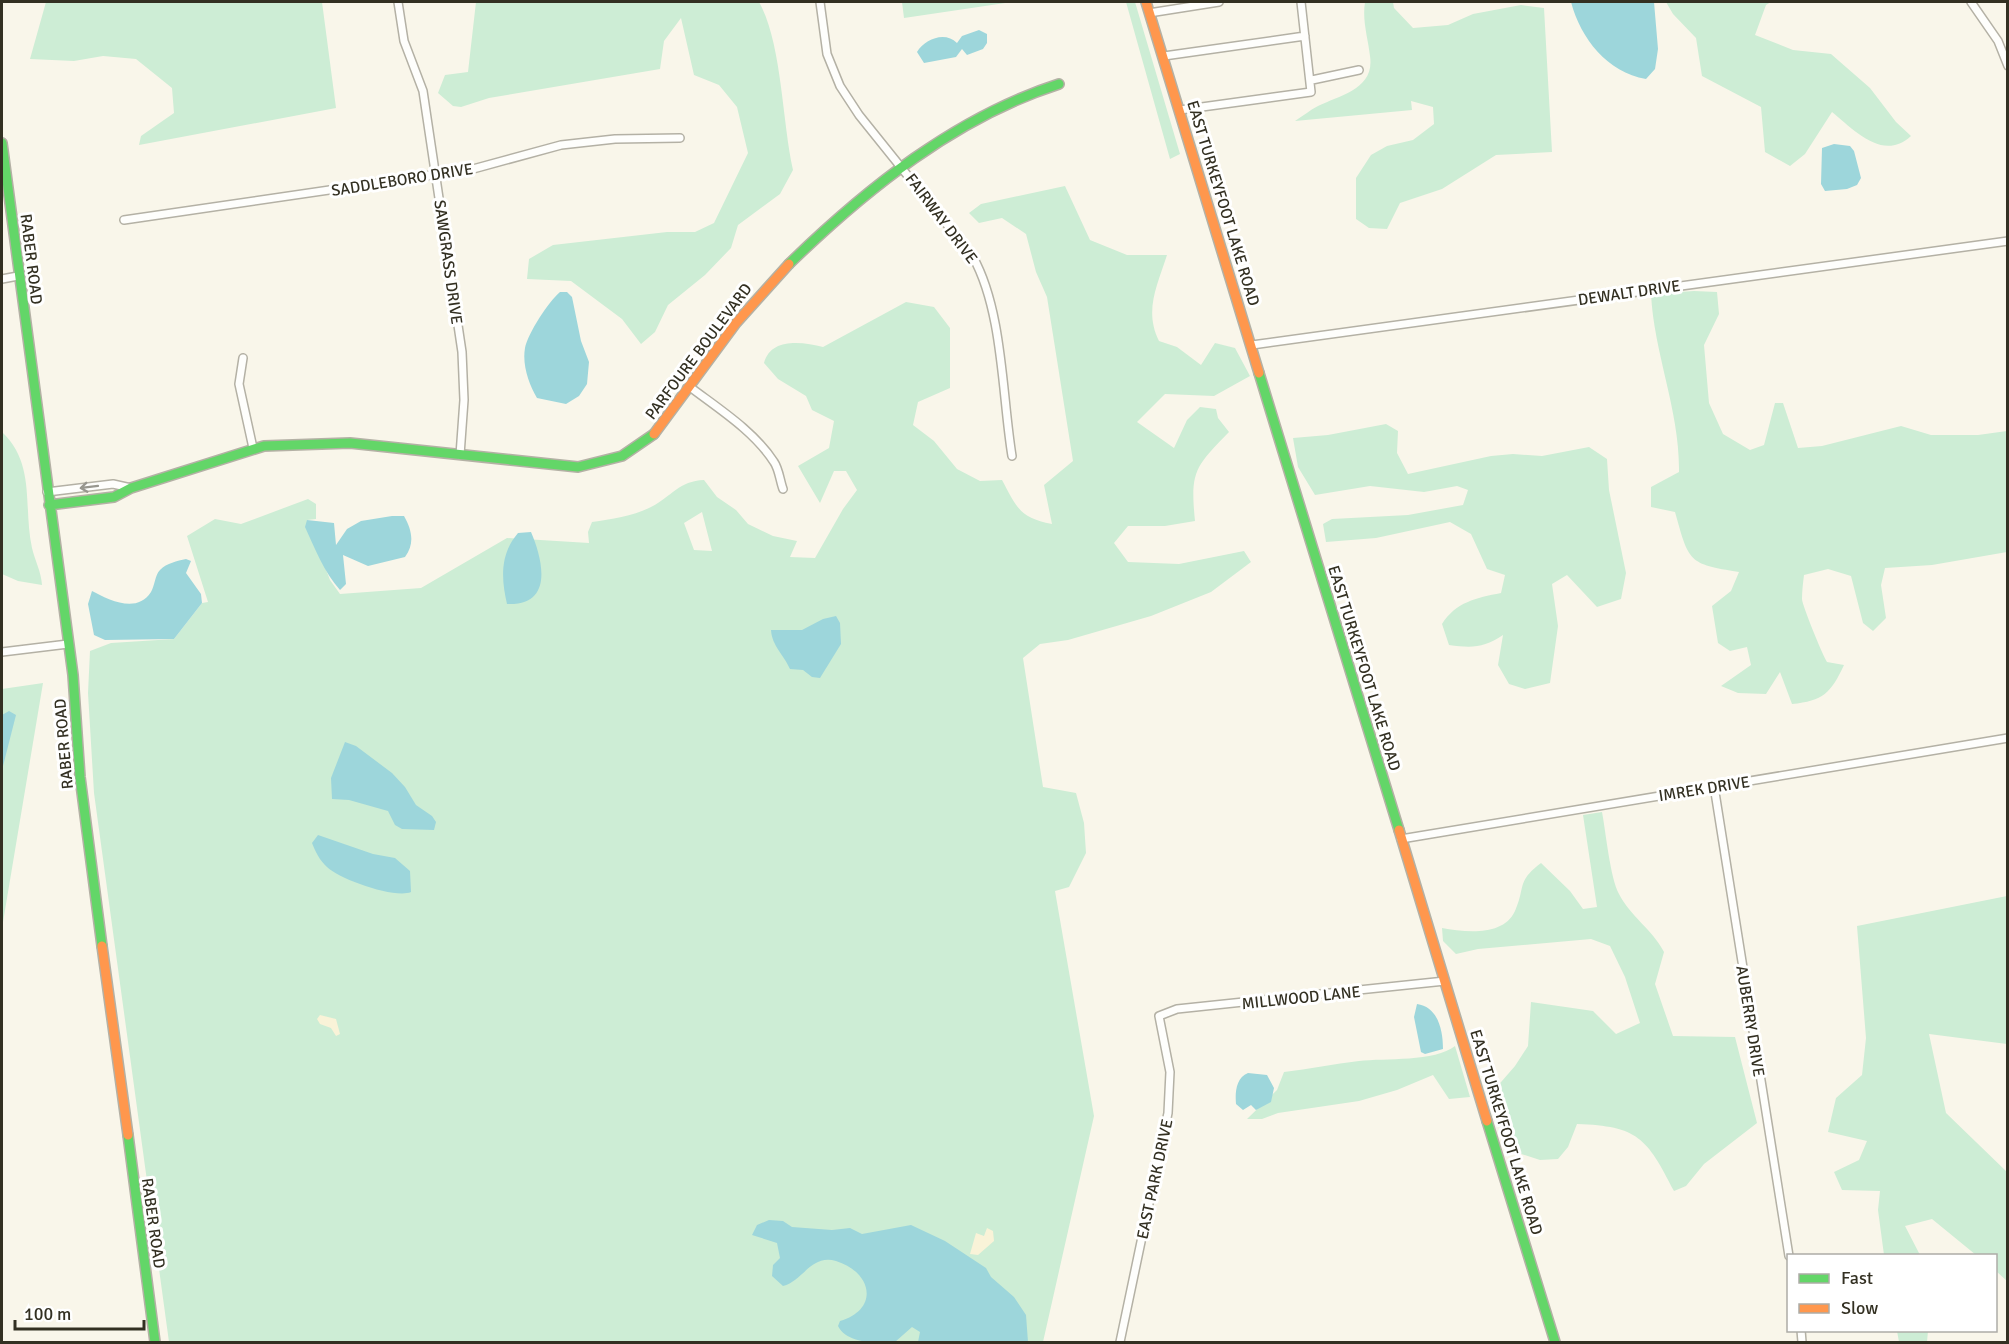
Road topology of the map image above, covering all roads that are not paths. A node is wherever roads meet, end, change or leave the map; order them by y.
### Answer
1 (398, 2) edge
2 (820, 2) edge
3 (1146, 2) edge
4 (1219, 2) edge
5 (1301, 2) edge
6 (1971, 2) edge
7 (1149, 13) junction
8 (1305, 36) junction
9 (1164, 56) junction
10 (2007, 66) edge
11 (1359, 70) dead end
12 (1312, 80) junction
13 (1059, 84) dead end
14 (1180, 110) junction
15 (680, 138) dead end
16 (2, 143) edge
17 (903, 167) junction
18 (436, 175) junction
19 (124, 220) dead end
20 (2007, 241) edge
21 (18, 276) junction
22 (2, 279) edge
23 (1252, 345) junction
24 (243, 358) dead end
25 (690, 387) junction
26 (253, 448) junction
27 (460, 455) junction
28 (1012, 456) dead end
29 (131, 488) junction
30 (783, 489) dead end
31 (47, 492) junction
32 (49, 505) junction
33 (68, 644) junction
34 (2, 652) edge
35 (2007, 738) edge
36 (1714, 786) junction
37 (1401, 839) junction
38 (1445, 981) junction
39 (1159, 1016) joint
40 (1789, 1254) edge
41 (155, 1342) edge
42 (1120, 1342) edge
43 (1555, 1342) edge

1 - 18 street, SAWGRASS DRIVE
2 - 17 street, FAIRWAY DRIVE
3 - 7 street, EAST TURKEYFOOT LAKE ROAD
4 - 7 street
5 - 8 street
6 - 10 street
7 - 9 street, EAST TURKEYFOOT LAKE ROAD
8 - 9 street
8 - 12 street
9 - 14 street, EAST TURKEYFOOT LAKE ROAD
11 - 12 street
12 - 14 street
13 - 17 street, PARFOURE BOULEVARD
14 - 23 street, EAST TURKEYFOOT LAKE ROAD
15 - 18 street, SADDLEBORO DRIVE
16 - 21 street, RABER ROAD
17 - 25 street, PARFOURE BOULEVARD
17 - 28 street, FAIRWAY DRIVE
18 - 19 street, SADDLEBORO DRIVE
18 - 27 street, SAWGRASS DRIVE
20 - 23 street, DEWALT DRIVE
21 - 22 street
21 - 31 street, RABER ROAD
23 - 37 street, EAST TURKEYFOOT LAKE ROAD
24 - 26 street
25 - 27 street, PARFOURE BOULEVARD
25 - 30 street
26 - 27 street, PARFOURE BOULEVARD
26 - 29 street, PARFOURE BOULEVARD
29 -> 31 street, PARFOURE BOULEVARD
29 - 32 street, PARFOURE BOULEVARD
31 - 32 street, RABER ROAD
32 - 33 street, RABER ROAD
33 - 34 street
33 - 41 street, RABER ROAD
35 - 36 street, IMREK DRIVE
36 - 37 street, IMREK DRIVE
36 - 40 street, AUBERRY DRIVE
37 - 38 street, EAST TURKEYFOOT LAKE ROAD
38 - 39 street, MILLWOOD LANE
38 - 43 street, EAST TURKEYFOOT LAKE ROAD
39 - 42 street, EAST PARK DRIVE

